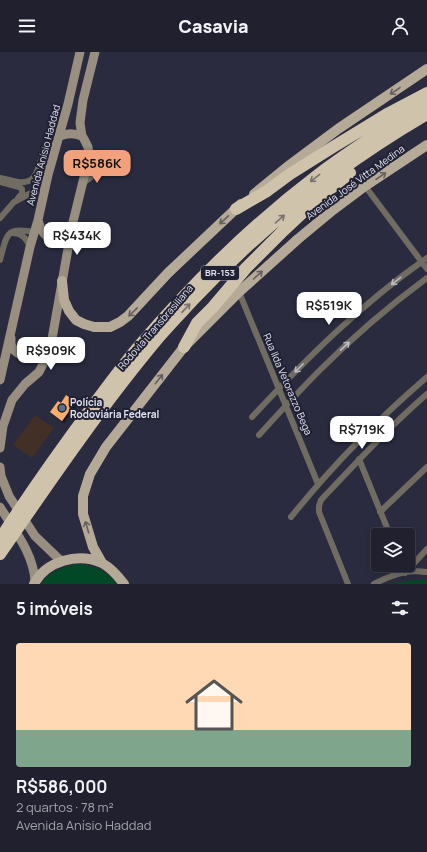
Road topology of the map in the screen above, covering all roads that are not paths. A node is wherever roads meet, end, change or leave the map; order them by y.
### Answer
1 (80, 52) edge
2 (95, 52) edge
3 (427, 69) edge
4 (427, 93) edge
5 (427, 102) edge
6 (427, 114) edge
7 (82, 136) junction
8 (58, 139) junction
9 (385, 139) junction
10 (427, 144) edge
11 (107, 153) dead end
12 (113, 162) dead end
13 (87, 167) junction
14 (48, 175) junction
15 (2, 180) edge
16 (83, 183) junction
17 (19, 185) junction
18 (365, 186) junction
19 (14, 202) junction
20 (236, 209) junction
21 (0, 218) edge
22 (38, 220) junction
23 (72, 226) junction
24 (34, 232) junction
25 (10, 233) junction
26 (46, 237) junction
27 (30, 247) junction
28 (0, 260) edge
29 (424, 260) edge
30 (427, 269) edge
31 (427, 278) edge
32 (62, 281) junction
33 (239, 292) junction
34 (11, 332) junction
35 (52, 339) junction
36 (184, 347) junction
37 (427, 377) edge
38 (0, 380) edge
39 (279, 388) junction
40 (427, 394) edge
41 (286, 406) junction
42 (252, 417) dead end
43 (259, 435) dead end
44 (0, 448) edge
45 (360, 459) junction
46 (0, 467) edge
47 (427, 467) edge
48 (318, 484) junction
49 (28, 505) junction
50 (0, 507) edge
51 (380, 512) junction
52 (291, 517) dead end
53 (387, 528) edge
54 (2, 546) edge
55 (427, 549) edge
56 (61, 561) junction
57 (102, 563) junction
58 (427, 572) edge
59 (404, 573) junction
60 (34, 583) edge
61 (124, 584) edge
62 (348, 584) edge
63 (374, 584) edge

1 - 8 main road, Avenida Anísio Haddad
2 - 7 main road
3 -> 20 main road
4 - 20 highway
5 -> 49 highway, Rodovia Transbrasiliana / BR-153
6 - 9 highway, Rodovia Transbrasiliana / BR-153
7 - 8 main road
7 - 13 main road
8 - 14 main road, Avenida Anísio Haddad
8 - 17 street
9 - 36 highway
49 -> 9 highway, Rodovia Transbrasiliana / BR-153
18 -> 10 main road, Avenida José Vitta Medina
11 - 13 street
12 - 16 street
13 - 16 main road
14 - 19 street
14 - 22 main road, Avenida Anísio Haddad
15 - 17 street
16 - 23 main road
17 - 19 street
18 - 29 street
33 -> 18 main road, Avenida José Vitta Medina
19 - 21 street
20 -> 32 main road
22 - 24 main road, Avenida Anísio Haddad
22 - 26 main road
23 - 26 main road
23 - 32 main road
24 - 25 street
24 - 26 main road
24 - 27 main road, Avenida Anísio Haddad
25 - 27 street
25 - 28 street
27 - 34 main road, Avenida Anísio Haddad
29 - 30 street
29 -> 39 street
41 -> 31 street
32 - 35 main road
33 - 36 main road, Avenida José Vitta Medina
33 - 39 street, Rua Ilda Vetorazzo Bega
34 - 35 main road
34 - 38 main road, Avenida Anísio Haddad
35 - 44 main road
57 -> 36 main road, Avenida José Vitta Medina
37 - 48 street
39 - 41 street, Rua Ilda Vetorazzo Bega
39 - 42 street
40 - 45 street
41 - 43 street
41 - 48 street, Rua Ilda Vetorazzo Bega
45 - 51 street
45 - 62 street
46 - 56 main road
47 - 51 street
48 - 52 street
49 - 54 highway, Rodovia Transbrasiliana / BR-153
50 - 60 main road
51 - 53 street
55 - 59 street
56 - 57 main road
56 - 60 main road
57 - 61 main road
58 - 59 street
59 - 63 street

